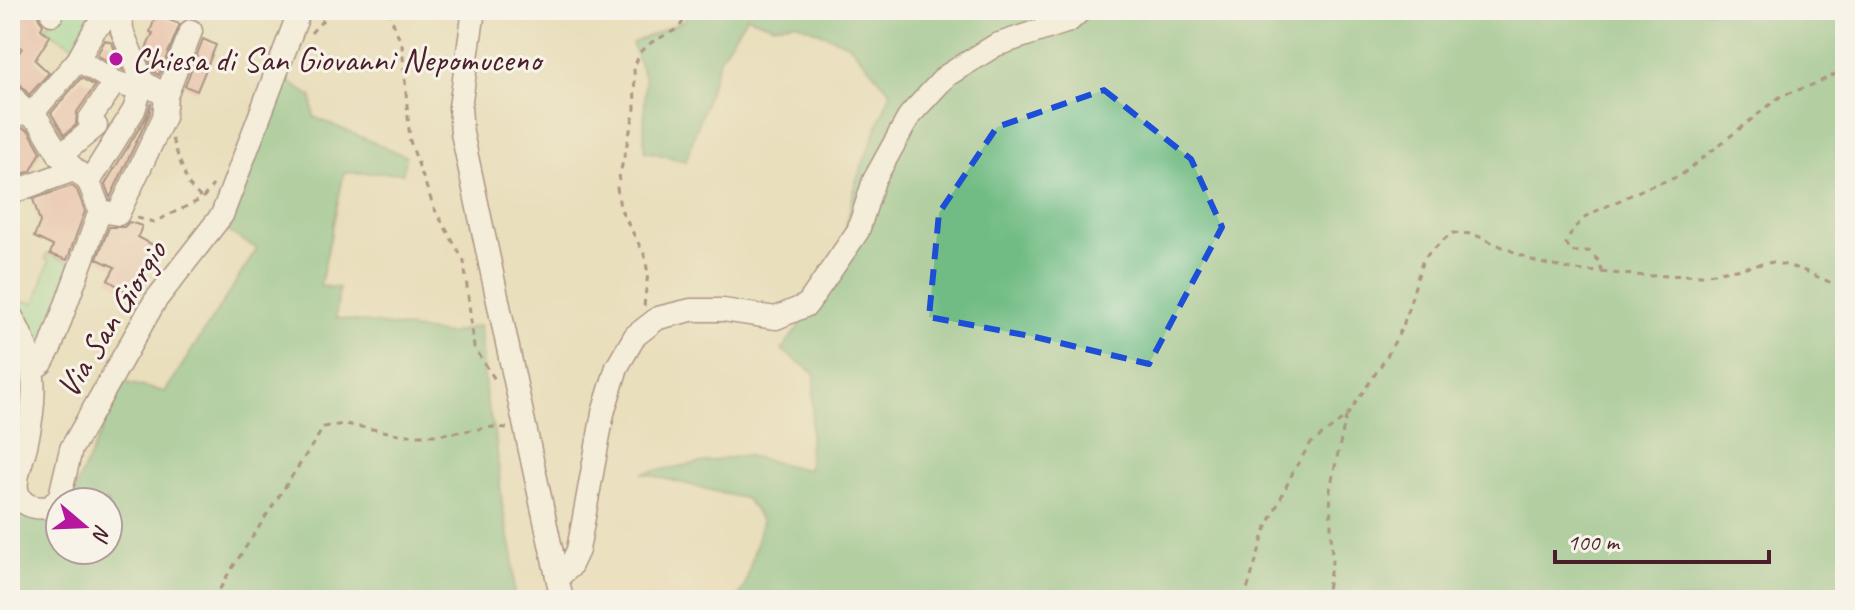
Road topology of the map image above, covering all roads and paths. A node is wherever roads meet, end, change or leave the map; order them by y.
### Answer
1 (118, 10) edge
2 (300, 10) edge
3 (388, 10) edge
4 (474, 10) edge
5 (690, 10) edge
6 (1081, 10) edge
7 (191, 31) dead end
8 (78, 60) junction
9 (1845, 70) edge
10 (115, 82) junction
11 (142, 86) junction
12 (10, 93) edge
13 (165, 106) junction
14 (17, 116) edge
15 (74, 169) junction
16 (10, 193) edge
17 (109, 212) junction
18 (1602, 272) junction
19 (1845, 289) edge
20 (10, 314) edge
21 (635, 336) junction
22 (32, 370) junction
23 (497, 383) dead end
24 (34, 408) junction
25 (1346, 417) junction
26 (527, 431) junction
27 (10, 460) edge
28 (558, 577) junction
29 (214, 600) edge
30 (562, 600) edge
31 (1244, 600) edge
32 (1325, 600) edge

1 - 8 street
1 - 11 street
2 - 24 street, Via San Giorgio
3 - 23 path
4 - 26 street
5 - 21 path
6 - 21 street
7 - 13 street
8 - 10 street
8 - 14 street
9 - 18 path
10 - 11 street
10 - 15 street
11 - 13 street
11 - 15 street
12 - 14 street
13 - 17 street
13 - 17 path
14 - 15 street
15 - 16 street
15 - 17 street
17 - 22 street
18 - 19 path
18 - 25 path
20 - 22 street, Via San Giorgio
21 - 28 street
22 - 24 street, Via San Giorgio
24 - 27 street
25 - 31 path
25 - 32 path
26 - 28 street
26 - 29 path
28 - 30 street

